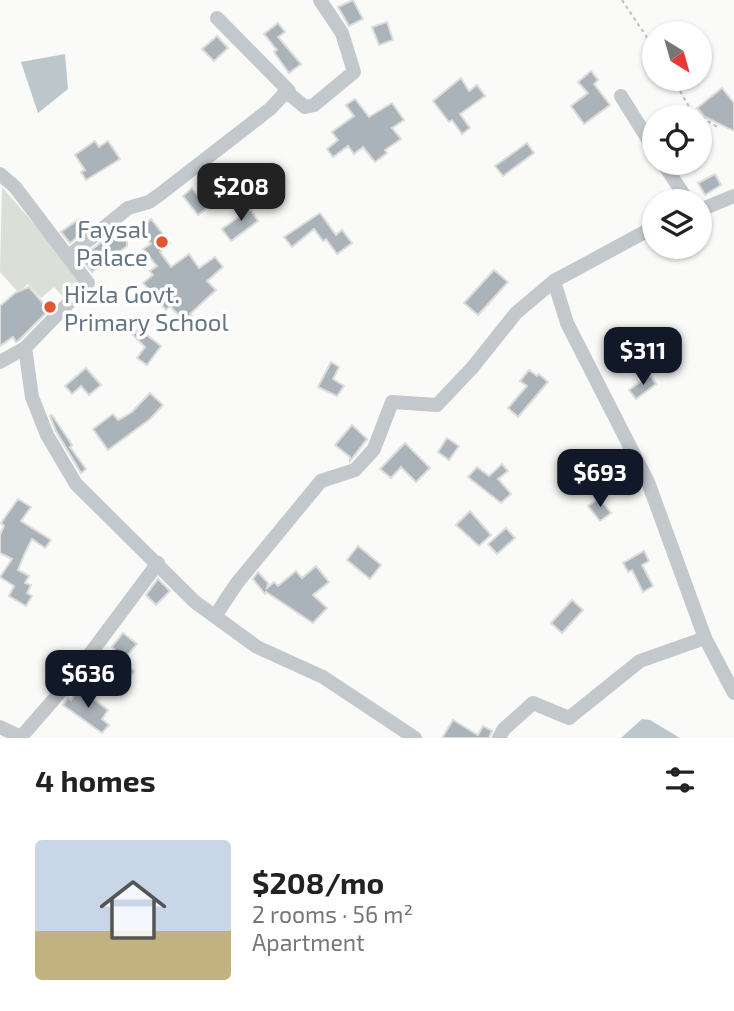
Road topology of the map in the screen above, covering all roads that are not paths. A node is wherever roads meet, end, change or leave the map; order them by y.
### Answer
1 (320, 0) edge
2 (217, 18) dead end
3 (285, 93) junction
4 (621, 96) dead end
5 (642, 130) edge
6 (0, 174) edge
7 (734, 196) edge
8 (712, 204) edge
9 (642, 233) edge
10 (69, 256) junction
11 (554, 281) junction
12 (25, 348) junction
13 (0, 362) edge
14 (158, 564) junction
15 (215, 616) junction
16 (705, 638) junction
17 (734, 693) edge
18 (0, 727) edge
19 (415, 738) edge
20 (499, 738) edge

1 - 3 street
2 - 3 street
3 - 10 street
4 - 5 street
6 - 10 street
7 - 8 street
9 - 11 street
10 - 12 street
11 - 15 street
11 - 16 street
12 - 13 street
12 - 14 street
14 - 15 street
14 - 18 street
15 - 19 street
16 - 17 street
16 - 20 street

